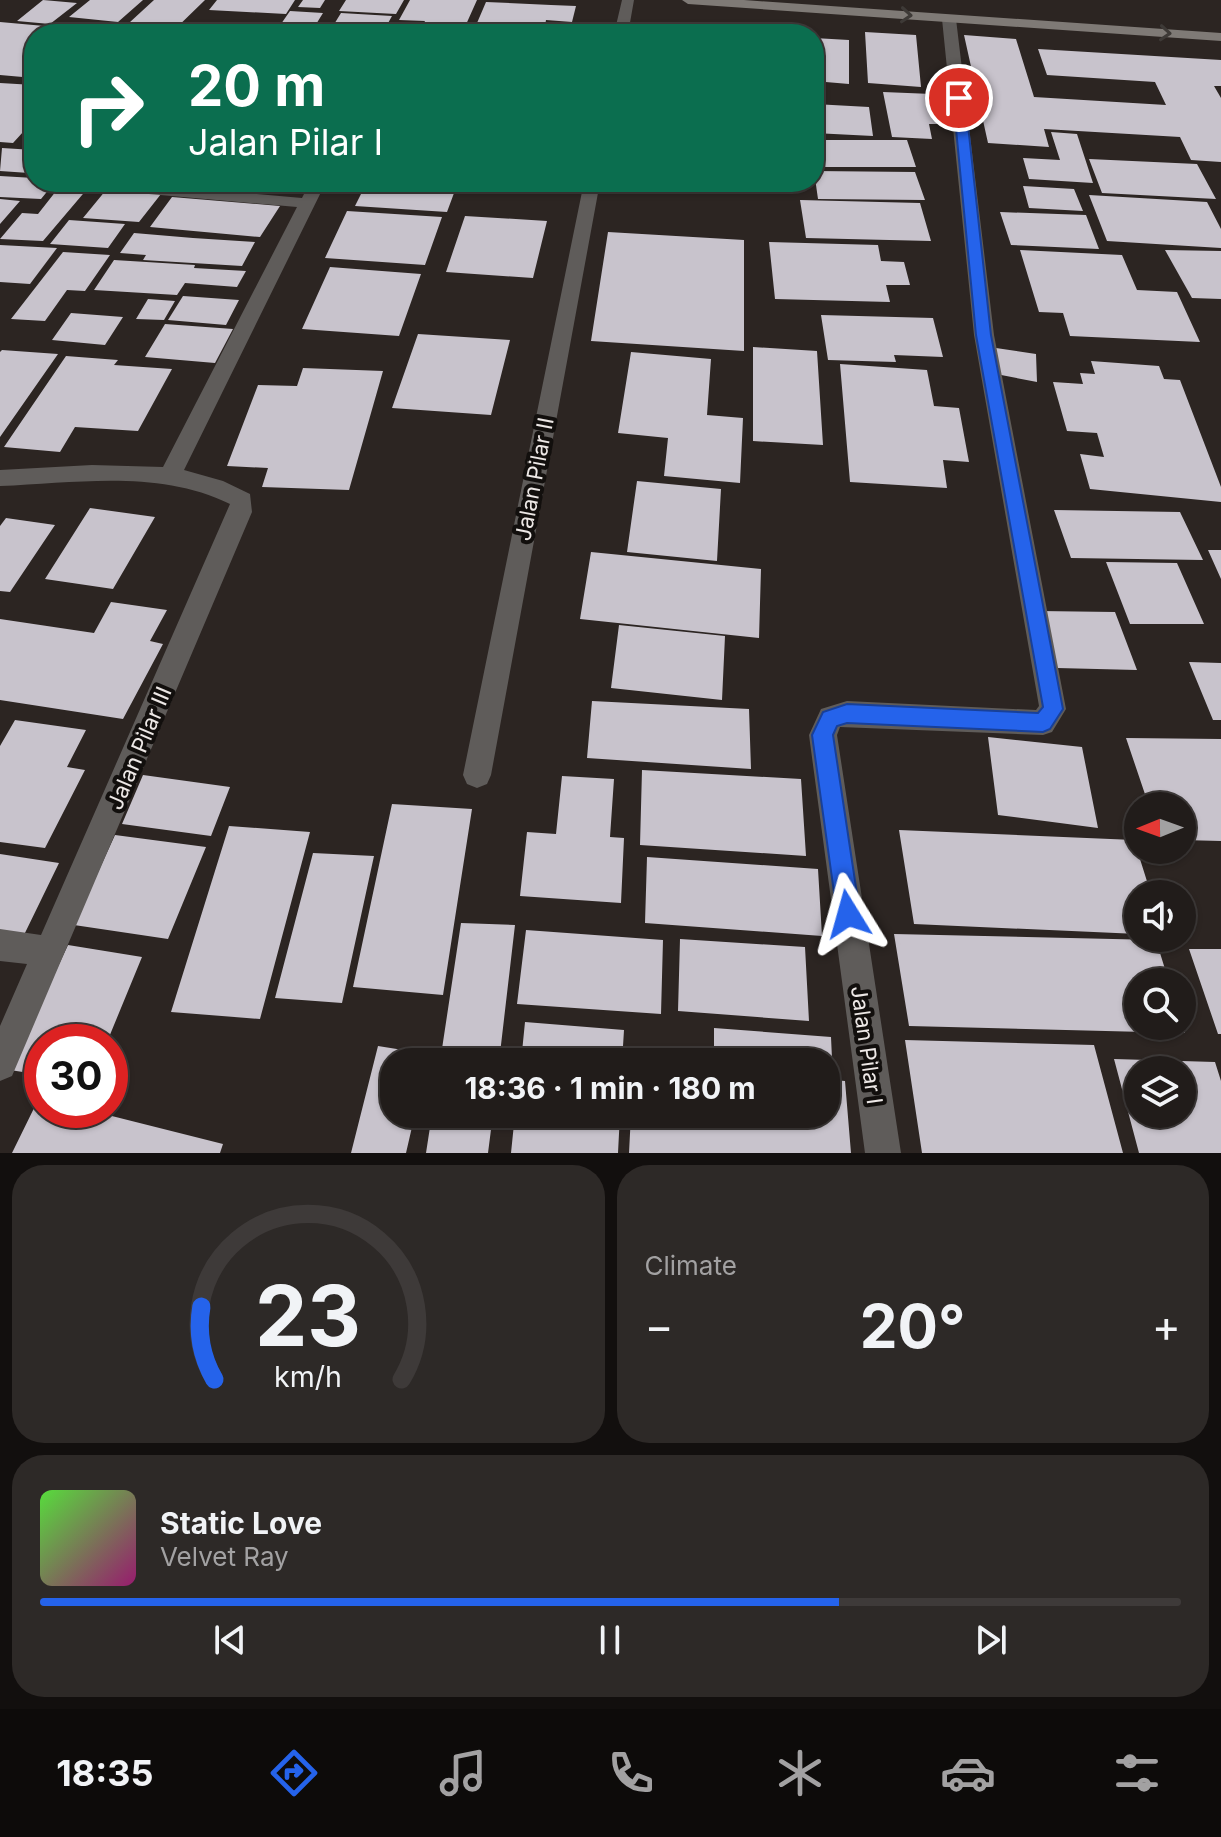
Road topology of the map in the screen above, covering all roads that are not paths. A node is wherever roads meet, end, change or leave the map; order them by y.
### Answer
1 (628, 0) edge
2 (688, 0) edge
3 (949, 19) junction
4 (623, 24) edge
5 (1221, 37) edge
6 (182, 192) edge
7 (312, 192) edge
8 (590, 192) edge
9 (305, 203) junction
10 (171, 473) junction
11 (0, 478) edge
12 (477, 775) dead end
13 (0, 945) edge
14 (51, 952) junction
15 (0, 1064) edge
16 (883, 1153) edge

1 - 4 street
2 -> 3 street
3 -> 5 street
3 - 16 street, Jalan Pilar I
6 - 9 street
7 - 9 street
8 - 12 street, Jalan Pilar II
9 - 10 street
10 - 11 street
10 - 14 street, Jalan Pilar III
13 - 14 street
14 - 15 street, Jalan Pilar III

